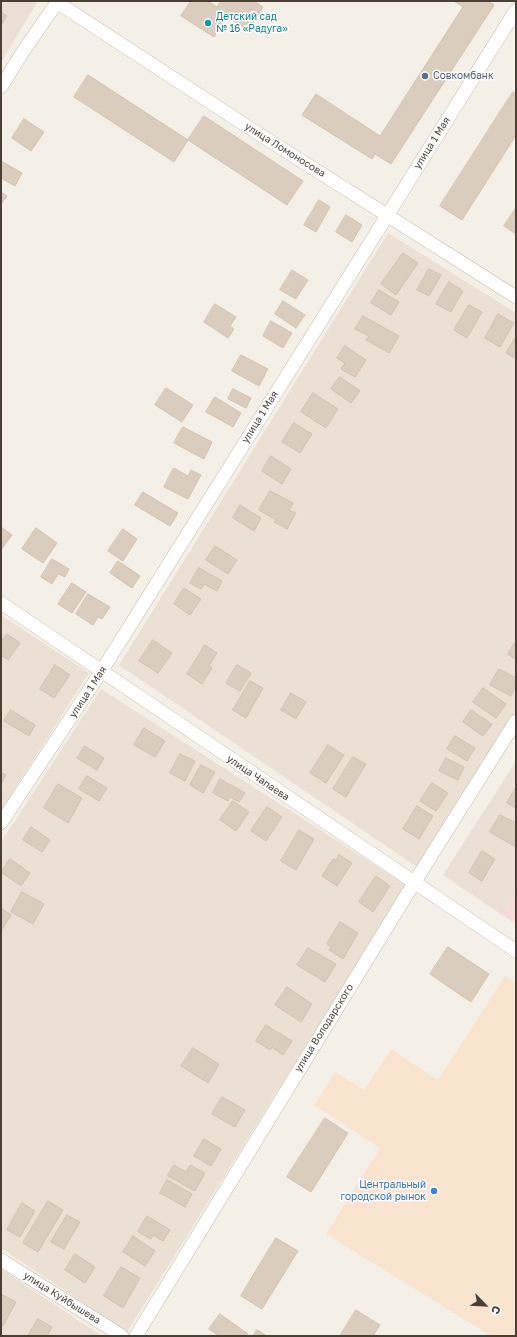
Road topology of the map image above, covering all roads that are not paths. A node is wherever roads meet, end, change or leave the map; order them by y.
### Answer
1 (57, 1) edge
2 (516, 10) edge
3 (1, 87) edge
4 (387, 215) junction
5 (516, 297) edge
6 (1, 603) edge
7 (101, 672) junction
8 (516, 721) edge
9 (1, 823) edge
10 (414, 883) junction
11 (516, 951) edge
12 (1, 1260) edge
13 (122, 1336) edge
14 (136, 1336) edge

1 - 3 street
1 - 4 street, улица Ломоносова
2 - 4 street, улица 1 Мая
4 - 5 street, улица Ломоносова
4 - 7 street, улица 1 Мая
6 - 7 street, улица Чапаева
7 - 9 street, улица 1 Мая
7 - 10 street, улица Чапаева
8 - 10 street, улица Володарского
10 - 11 street, улица Чапаева
10 - 14 street, улица Володарского
12 - 13 street, улица Куйбышева

